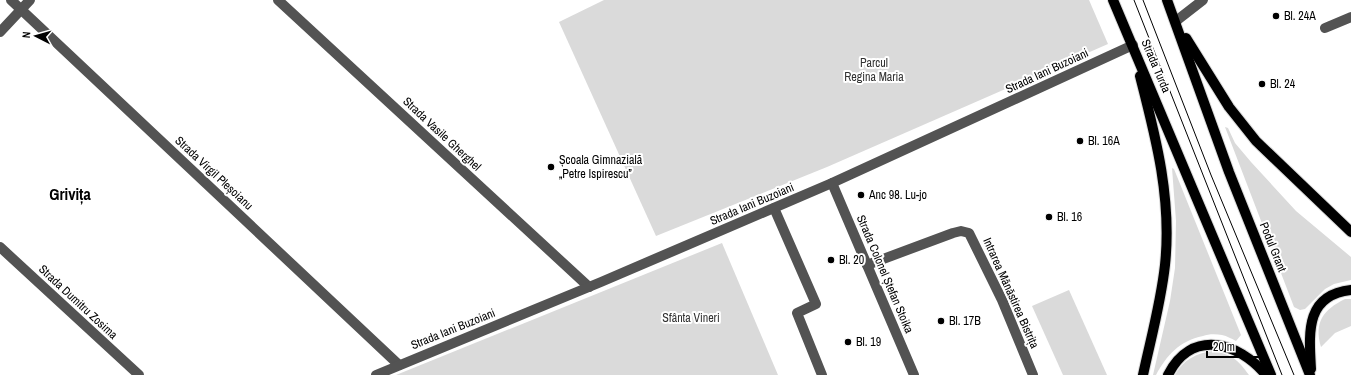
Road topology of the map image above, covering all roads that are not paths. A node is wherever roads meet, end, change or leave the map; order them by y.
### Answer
1 (11, 0) edge
2 (30, 0) edge
3 (278, 0) edge
4 (1113, 0) edge
5 (1167, 0) edge
6 (1203, 0) edge
7 (21, 10) junction
8 (1351, 17) edge
9 (1176, 21) junction
10 (1325, 28) dead end
11 (0, 32) edge
12 (1133, 45) junction
13 (832, 183) junction
14 (774, 208) junction
15 (1351, 232) edge
16 (0, 248) edge
17 (867, 265) junction
18 (589, 287) junction
19 (1351, 290) edge
20 (399, 366) junction
21 (139, 375) edge
22 (376, 375) edge
23 (822, 375) edge
24 (914, 375) edge
25 (1033, 375) edge
26 (1143, 375) edge
27 (1168, 375) edge
28 (1266, 375) edge
29 (1271, 375) edge
30 (1311, 375) edge

1 - 7 street, Strada Virgil Pleșoianu
2 - 7 street
3 - 18 street, Strada Vasile Gherghel
4 - 12 main road, Strada Turda
5 - 9 main road
6 - 9 street
7 - 11 street
7 - 20 street, Strada Virgil Pleșoianu
8 - 10 street
9 - 15 main road
9 - 30 main road, Podul Grant
12 - 13 street, Strada Iani Buzoiani
12 - 26 main road
12 - 29 main road, Strada Turda
13 - 14 street, Strada Iani Buzoiani
13 - 17 street, Strada Colonel Ștefan Stoika
14 - 18 street, Strada Iani Buzoiani
14 - 23 street
16 - 21 street, Strada Dumitru Zosima
17 - 24 street, Strada Colonel Ștefan Stoika
17 - 25 street, Intrarea Mănăstirea Bistrița
18 - 20 street, Strada Iani Buzoiani
19 - 30 main road
20 - 22 street, Strada Iani Buzoiani
27 - 28 main road

